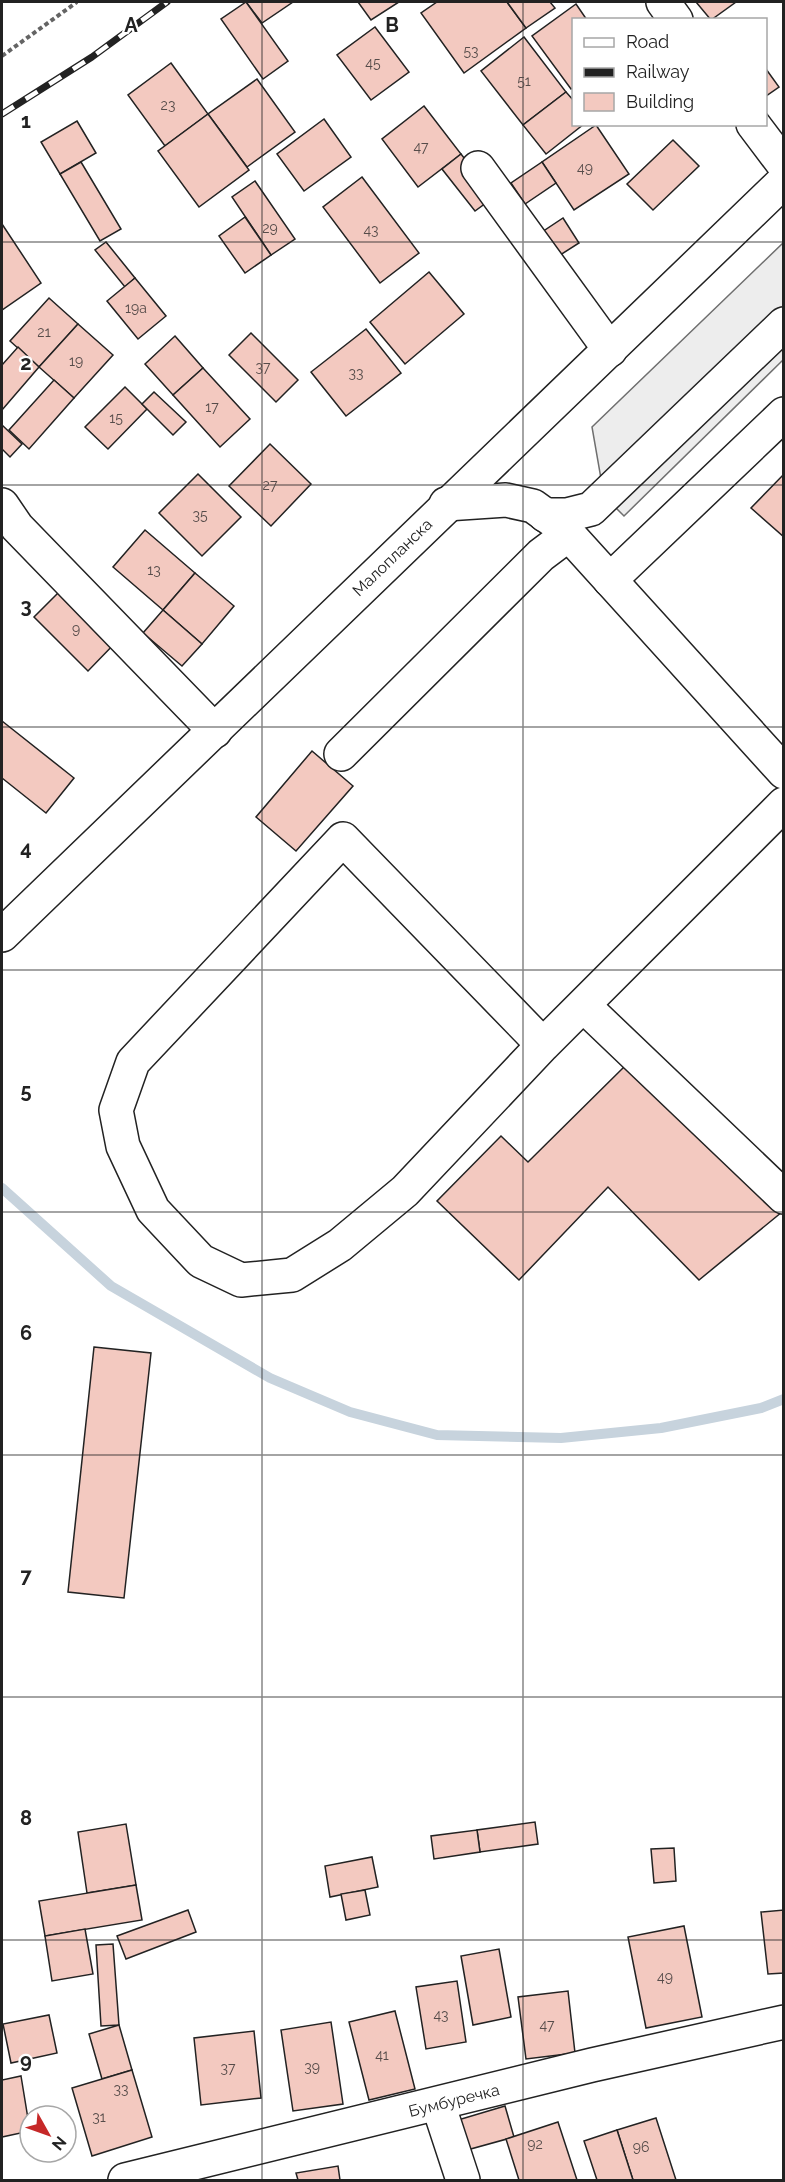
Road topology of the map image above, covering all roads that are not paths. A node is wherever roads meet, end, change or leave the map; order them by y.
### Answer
1 (663, 2) edge
2 (675, 18) edge
3 (754, 126) edge
4 (783, 165) edge
5 (478, 168) dead end
6 (783, 181) edge
7 (783, 324) edge
8 (610, 350) junction
9 (783, 414) edge
10 (446, 504) junction
11 (2, 505) edge
12 (557, 525) junction
13 (610, 580) junction
14 (215, 731) junction
15 (341, 754) dead end
16 (783, 772) edge
17 (783, 804) edge
18 (2, 935) edge
19 (584, 1006) junction
20 (543, 1045) junction
21 (783, 1197) edge
22 (783, 2022) edge
23 (438, 2104) junction
24 (125, 2181) edge
25 (463, 2181) edge

1 - 2 street
3 - 4 street
5 - 8 street
6 - 8 street, Малопланска
7 - 12 street
8 - 10 street, Малопланска
9 - 13 street
10 - 12 street
10 - 14 street, Малопланска
11 - 14 street
12 - 13 street
12 - 15 street
13 - 16 street
14 - 18 street, Малопланска
17 - 19 street
19 - 20 street
19 - 21 street
20 - 20 street
22 - 23 street, Бумбуречка
23 - 24 street, Бумбуречка
23 - 25 street

